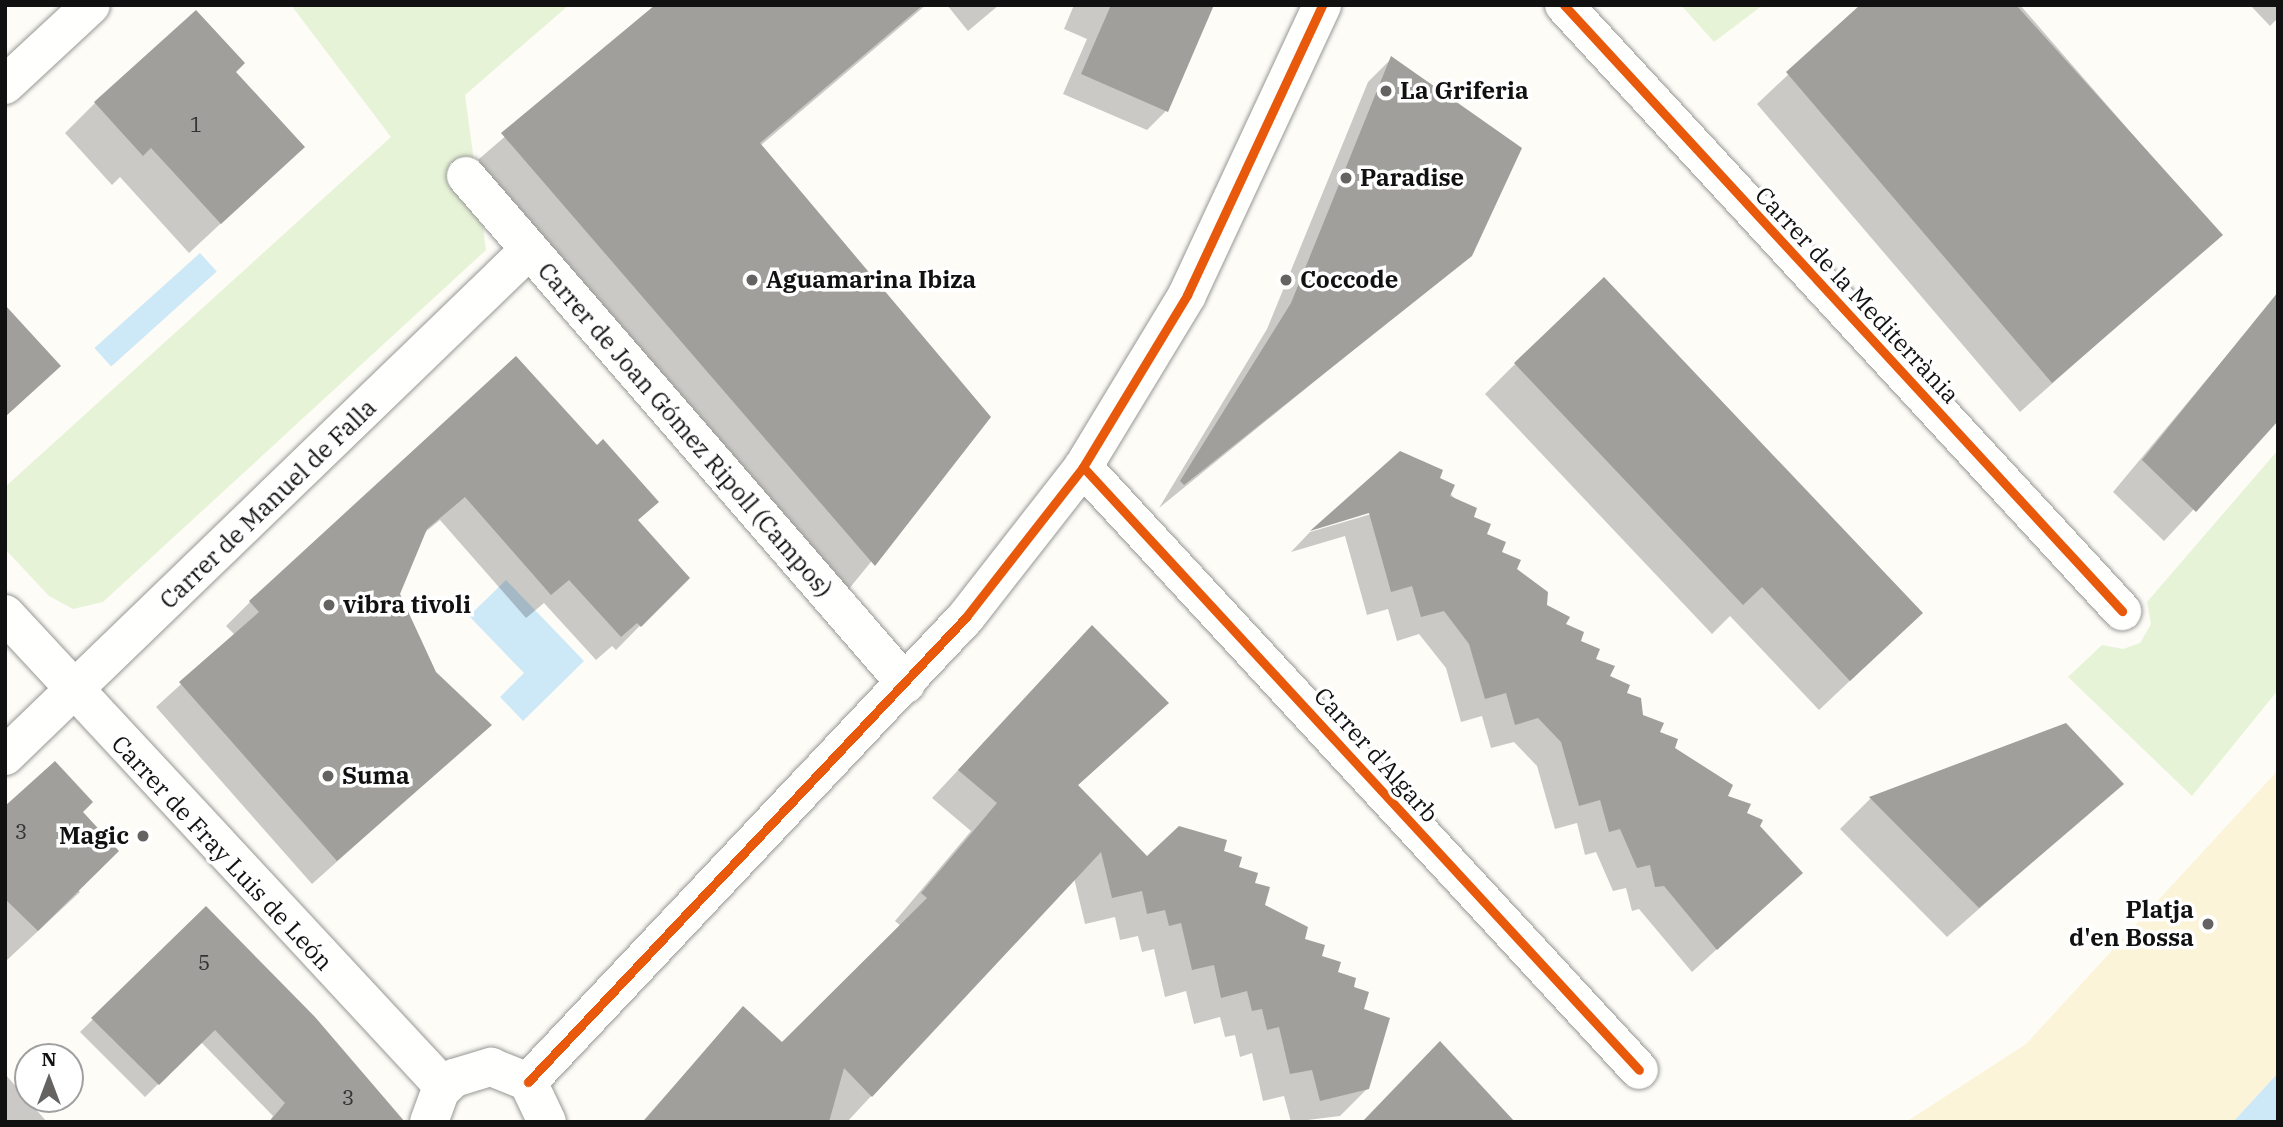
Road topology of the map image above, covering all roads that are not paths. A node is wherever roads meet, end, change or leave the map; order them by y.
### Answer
1 (91, 5) edge
2 (1322, 5) edge
3 (1564, 5) edge
4 (5, 85) edge
5 (466, 176) dead end
6 (529, 250) junction
7 (1083, 467) junction
8 (2122, 611) dead end
9 (5, 614) edge
10 (906, 684) junction
11 (75, 692) junction
12 (5, 756) edge
13 (1639, 1070) dead end
14 (528, 1082) junction
15 (444, 1087) junction
16 (429, 1122) edge
17 (547, 1122) edge

1 - 4 street
2 - 7 street
3 - 8 street, Carrer de la Mediterrània
5 - 6 street, Carrer de Joan Gómez Ripoll (Campos)
6 - 10 street, Carrer de Joan Gómez Ripoll (Campos)
6 - 11 street, Carrer de Manuel de Falla
7 - 10 street
7 - 13 street, Carrer d'Algarb
9 - 11 street, Carrer de Fray Luis de León
10 - 14 street
11 - 12 street, Carrer de Manuel de Falla
11 - 15 street, Carrer de Fray Luis de León
14 - 15 street
14 - 17 street
15 - 16 street

